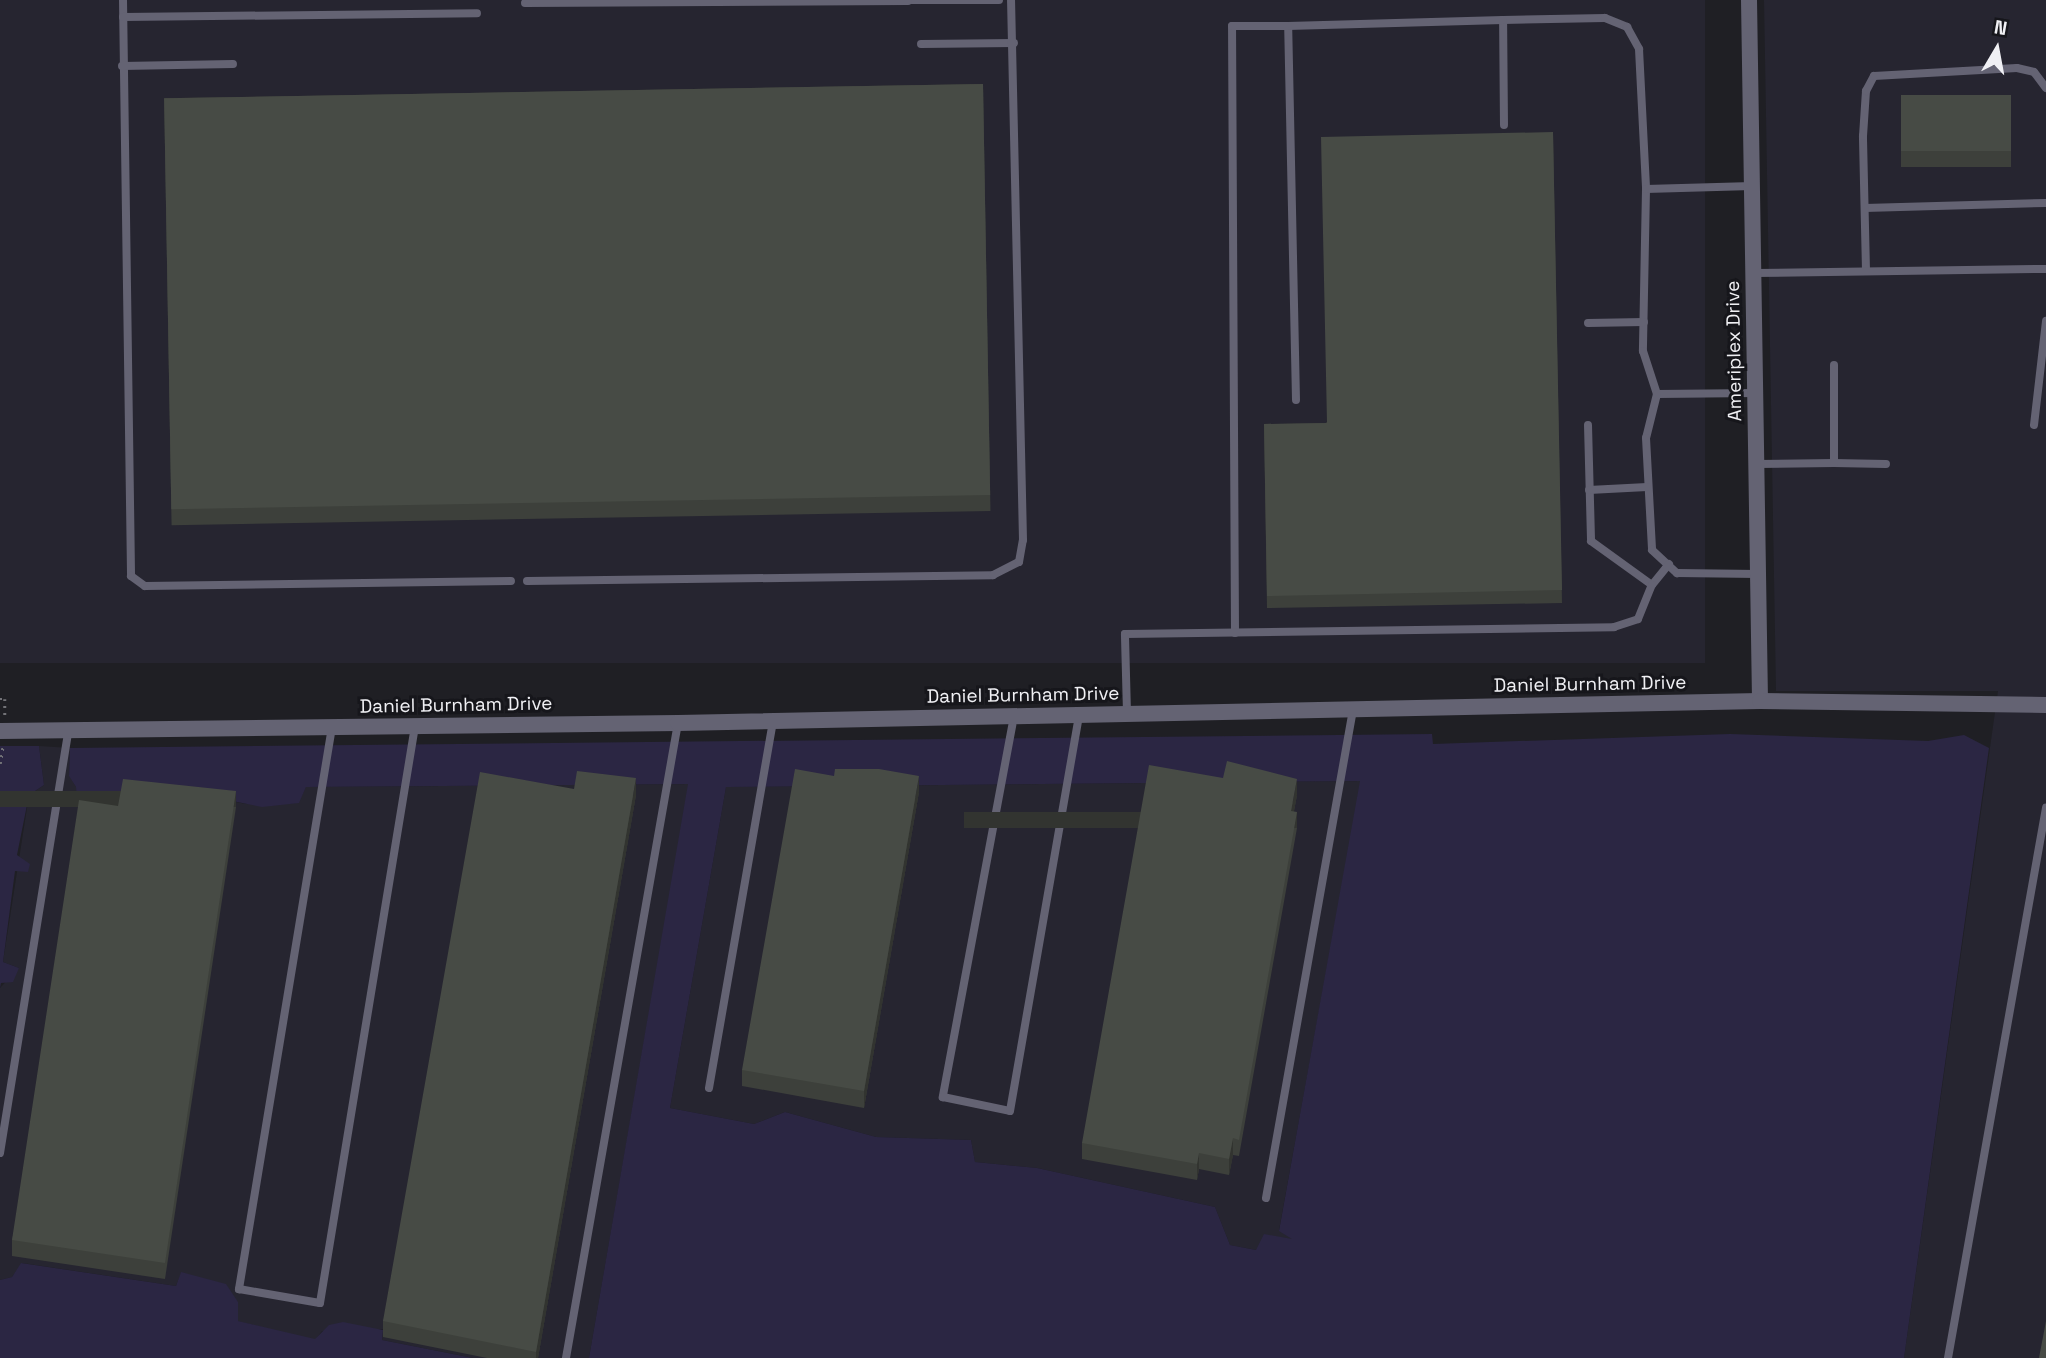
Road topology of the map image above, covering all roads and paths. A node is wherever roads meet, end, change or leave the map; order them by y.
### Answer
1 (123, 0) edge
2 (960, 0) edge
3 (999, 0) edge
4 (1011, 0) edge
5 (1749, 0) edge
6 (908, 1) edge
7 (525, 3) dead end
8 (477, 13) dead end
9 (122, 17) junction
10 (1503, 20) junction
11 (1288, 26) junction
12 (1014, 43) junction
13 (921, 44) dead end
14 (233, 64) dead end
15 (122, 65) junction
16 (2046, 88) edge
17 (1504, 125) dead end
18 (1755, 186) junction
19 (1646, 190) junction
20 (2046, 203) edge
21 (1865, 208) junction
22 (2046, 269) edge
23 (1866, 271) junction
24 (1754, 273) junction
25 (2046, 321) edge
26 (1588, 323) dead end
27 (1644, 323) junction
28 (1834, 365) dead end
29 (1756, 393) junction
30 (1657, 394) junction
31 (1296, 401) dead end
32 (1588, 425) dead end
33 (2034, 425) dead end
34 (1834, 463) junction
35 (1757, 464) junction
36 (1886, 464) dead end
37 (1647, 487) junction
38 (1588, 490) junction
39 (1669, 564) junction
40 (1758, 573) junction
41 (511, 581) dead end
42 (527, 581) dead end
43 (1652, 585) junction
44 (1236, 633) junction
45 (1760, 701) junction
46 (2046, 705) edge
47 (1353, 709) junction
48 (1127, 713) junction
49 (1079, 714) junction
50 (1014, 716) junction
51 (773, 721) junction
52 (678, 723) junction
53 (415, 726) junction
54 (332, 727) junction
55 (69, 729) junction
56 (0, 730) edge
57 (2046, 808) edge
58 (2043, 848) edge
59 (709, 1088) dead end
60 (0, 1153) edge
61 (1266, 1198) dead end
62 (566, 1358) edge
63 (1948, 1358) edge

1 - 9 lane
2 - 3 lane
2 - 6 lane
4 - 12 lane
5 - 18 street, Ameriplex Drive
6 - 7 lane
8 - 9 lane
9 - 15 lane
10 - 11 lane
10 - 17 lane
10 - 19 lane
11 - 31 lane
11 - 44 lane
12 - 13 lane
12 - 42 lane
14 - 15 lane
15 - 41 lane
16 - 21 lane
18 - 19 lane
18 - 24 street, Ameriplex Drive
19 - 27 lane
20 - 21 lane
21 - 23 lane
22 - 23 lane
23 - 24 lane
24 - 29 street, Ameriplex Drive
25 - 33 lane
26 - 27 lane
27 - 30 lane
28 - 34 lane
29 - 30 lane
29 - 35 street, Ameriplex Drive
30 - 37 lane
32 - 38 lane
34 - 35 lane
34 - 36 lane
35 - 40 street, Ameriplex Drive
37 - 38 lane
37 - 39 lane
38 - 43 lane
39 - 40 lane
39 - 43 lane
40 - 45 street, Ameriplex Drive
43 - 44 lane
44 - 48 lane
45 - 46 street, Daniel Burnham Drive
45 - 47 street, Daniel Burnham Drive
47 - 48 street, Daniel Burnham Drive
47 - 61 lane
48 - 49 street, Daniel Burnham Drive
49 - 50 street, Daniel Burnham Drive
49 - 50 lane
50 - 51 street, Daniel Burnham Drive
51 - 52 street, Daniel Burnham Drive
51 - 59 lane
52 - 53 street, Daniel Burnham Drive
52 - 62 lane
53 - 54 street, Daniel Burnham Drive
53 - 54 lane
54 - 55 street, Daniel Burnham Drive
55 - 56 street, Daniel Burnham Drive
55 - 60 lane
57 - 58 lane
58 - 63 lane

